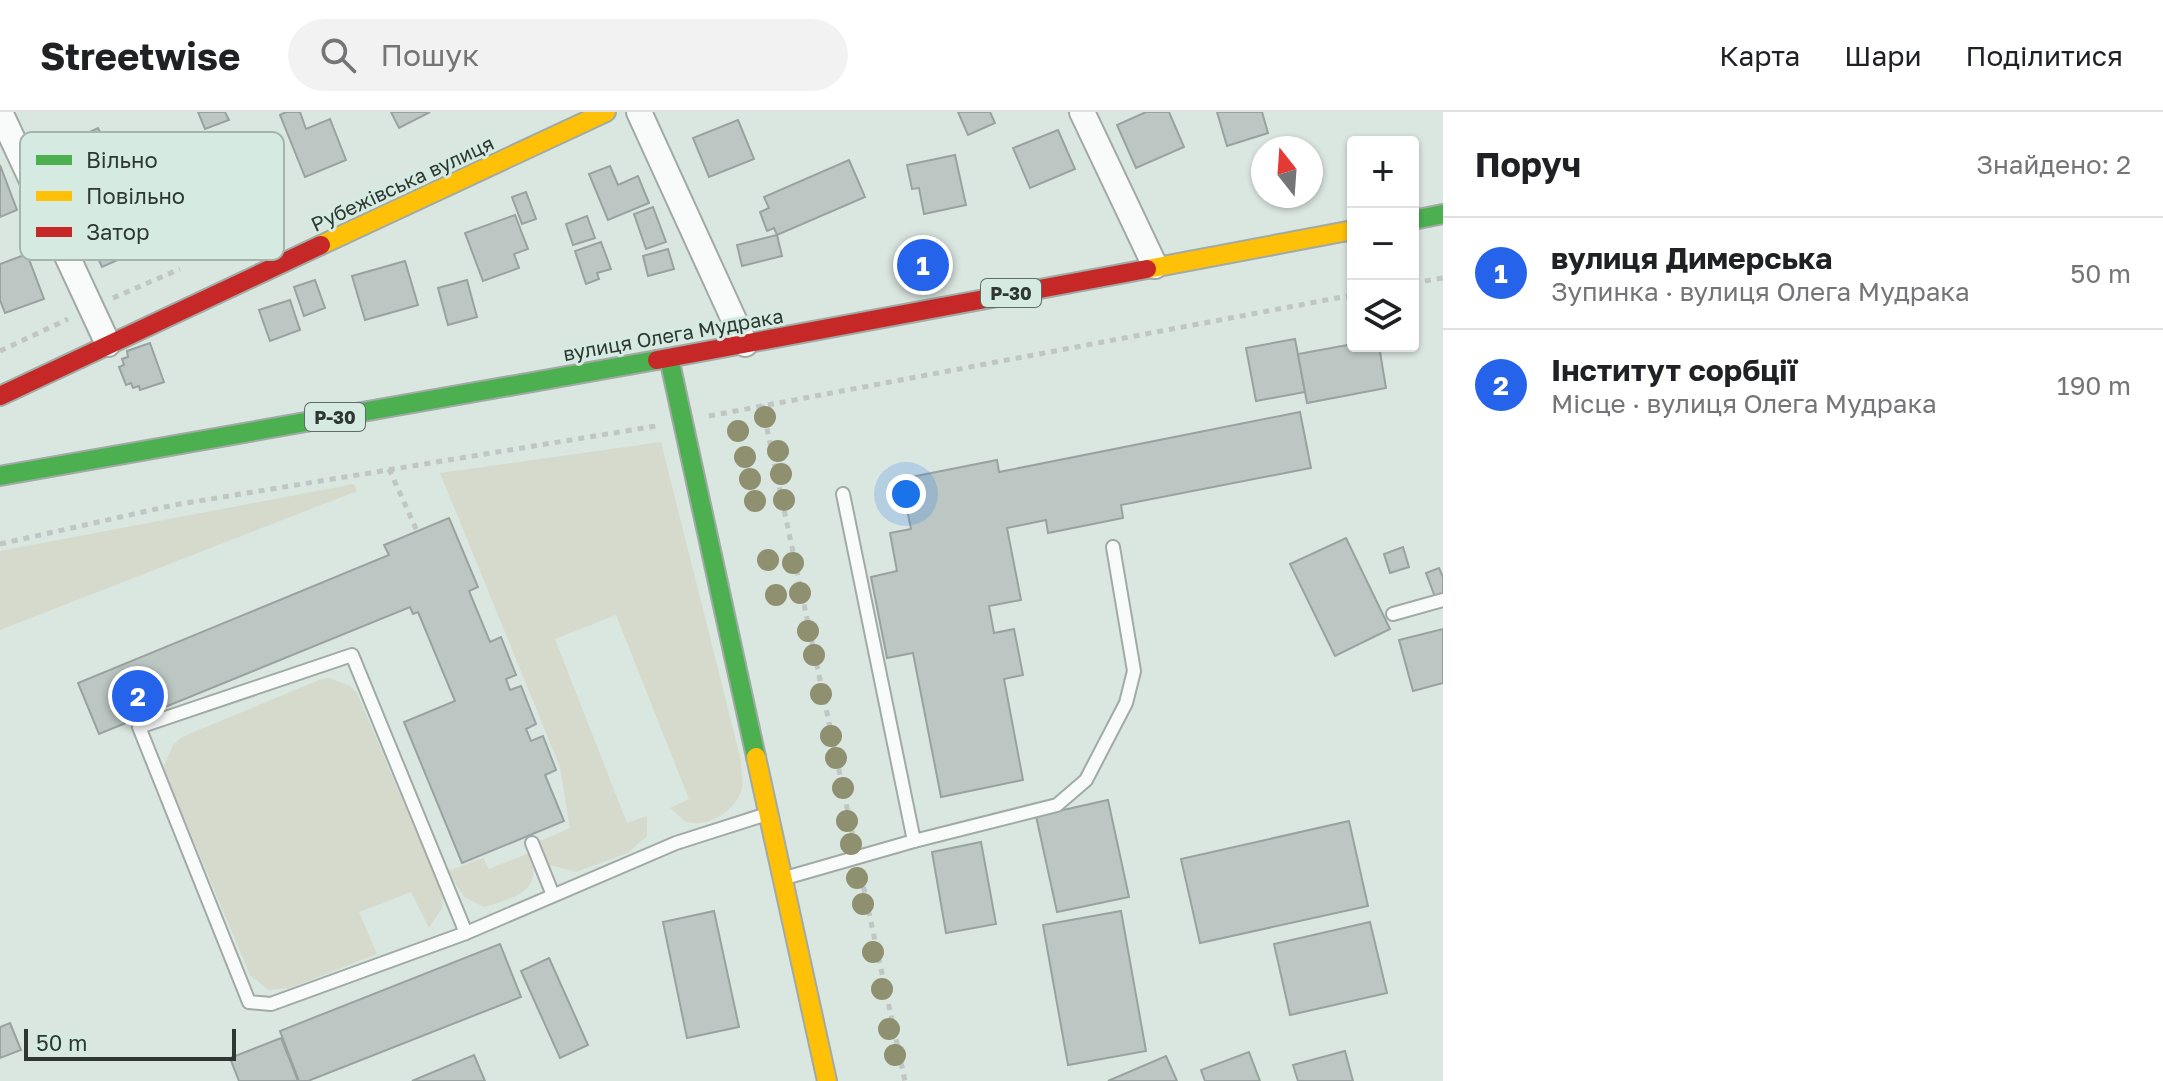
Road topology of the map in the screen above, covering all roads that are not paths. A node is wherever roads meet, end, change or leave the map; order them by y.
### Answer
1 (0, 112) edge
2 (606, 112) edge
3 (639, 112) edge
4 (1082, 112) edge
5 (20, 155) edge
6 (1443, 214) edge
7 (1419, 219) edge
8 (1347, 231) edge
9 (69, 260) edge
10 (1155, 266) junction
11 (108, 344) junction
12 (745, 344) junction
13 (669, 358) junction
14 (0, 396) edge
15 (0, 476) edge
16 (843, 494) dead end
17 (1113, 547) dead end
18 (1443, 600) edge
19 (1393, 614) dead end
20 (767, 814) junction
21 (914, 841) junction
22 (532, 843) dead end
23 (782, 879) junction
24 (553, 895) junction
25 (466, 933) junction
26 (827, 1081) edge

1 - 5 street
2 - 11 street, Рубежівська вулиця
3 - 12 street
4 - 10 street
6 - 7 street
8 - 10 street, вулиця Олега Мудрака / Р-30
9 - 11 street
10 - 12 street, вулиця Олега Мудрака / Р-30
11 - 14 street, Рубежівська вулиця
12 - 13 street, вулиця Олега Мудрака / Р-30
13 - 15 street, вулиця Олега Мудрака / Р-30
13 - 20 street
16 - 21 lane
17 - 21 lane
18 - 19 lane
20 - 23 street
20 - 24 lane
21 - 23 lane
22 - 24 lane
23 - 26 street
24 - 25 lane
25 - 25 lane

